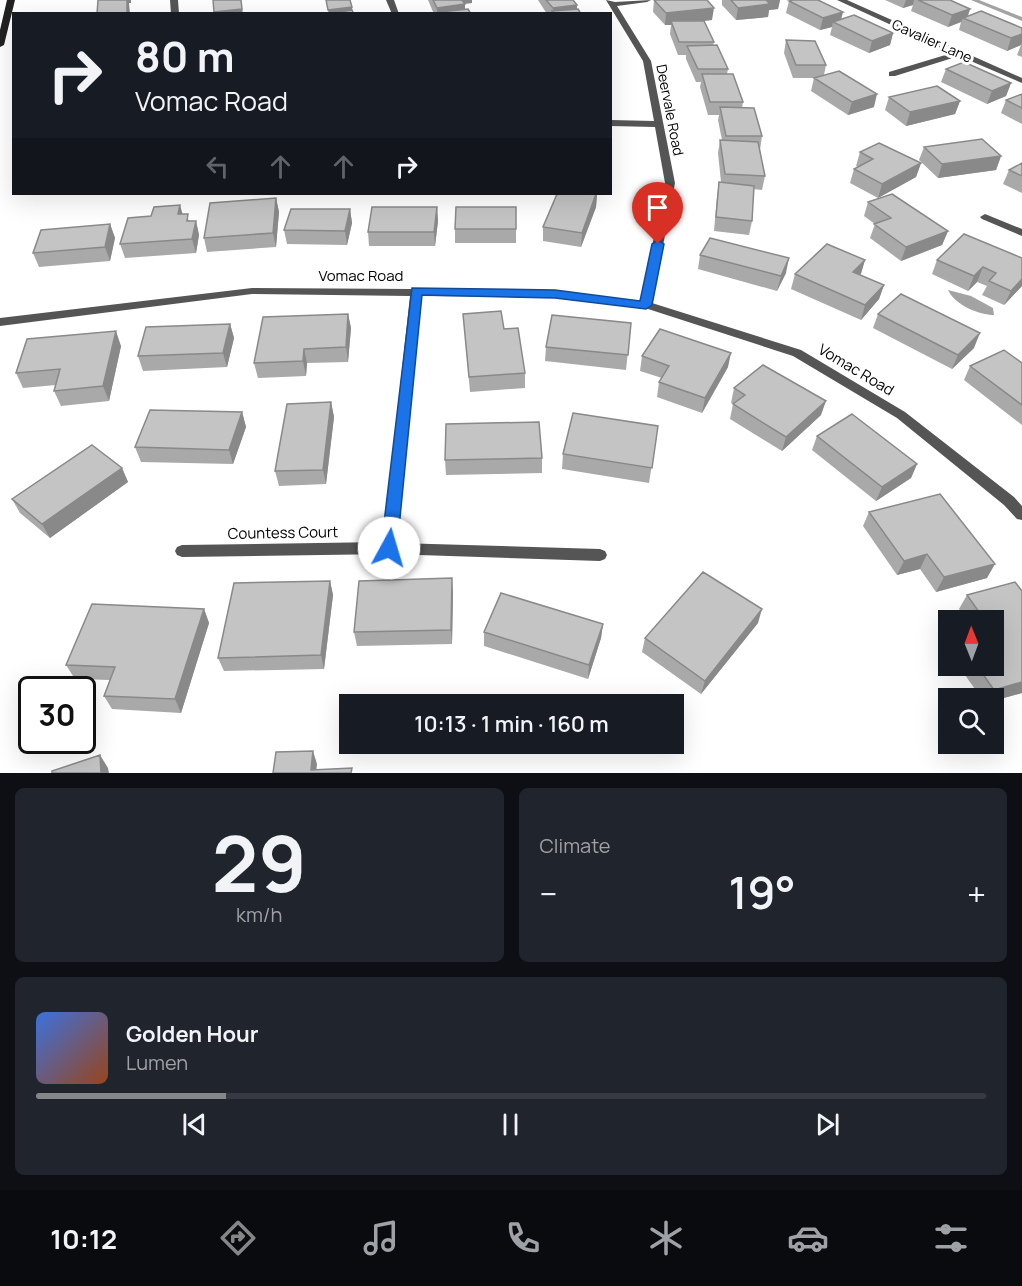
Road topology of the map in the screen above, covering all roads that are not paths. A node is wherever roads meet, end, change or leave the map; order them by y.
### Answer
1 (11, 0) edge
2 (647, 0) edge
3 (841, 0) edge
4 (611, 2) edge
5 (0, 45) edge
6 (959, 53) junction
7 (892, 74) dead end
8 (1022, 81) edge
9 (612, 123) edge
10 (658, 124) junction
11 (985, 217) dead end
12 (1022, 233) edge
13 (416, 291) junction
14 (646, 305) junction
15 (0, 322) edge
16 (1016, 499) edge
17 (1022, 515) edge
18 (389, 548) junction
19 (182, 551) dead end
20 (600, 555) dead end

1 - 5 main road
2 - 4 street
3 - 6 street, Cavalier Lane
4 - 10 street, Deervale Road
6 - 7 street
6 - 8 street, Cavalier Lane
9 - 10 street
10 - 14 street, Deervale Road
11 - 12 street
13 - 14 street, Vomac Road
13 - 15 street, Vomac Road
13 - 18 street
14 - 16 street, Vomac Road
16 - 17 street, Vomac Road
18 - 19 street, Countess Court
18 - 20 street, Countess Court

